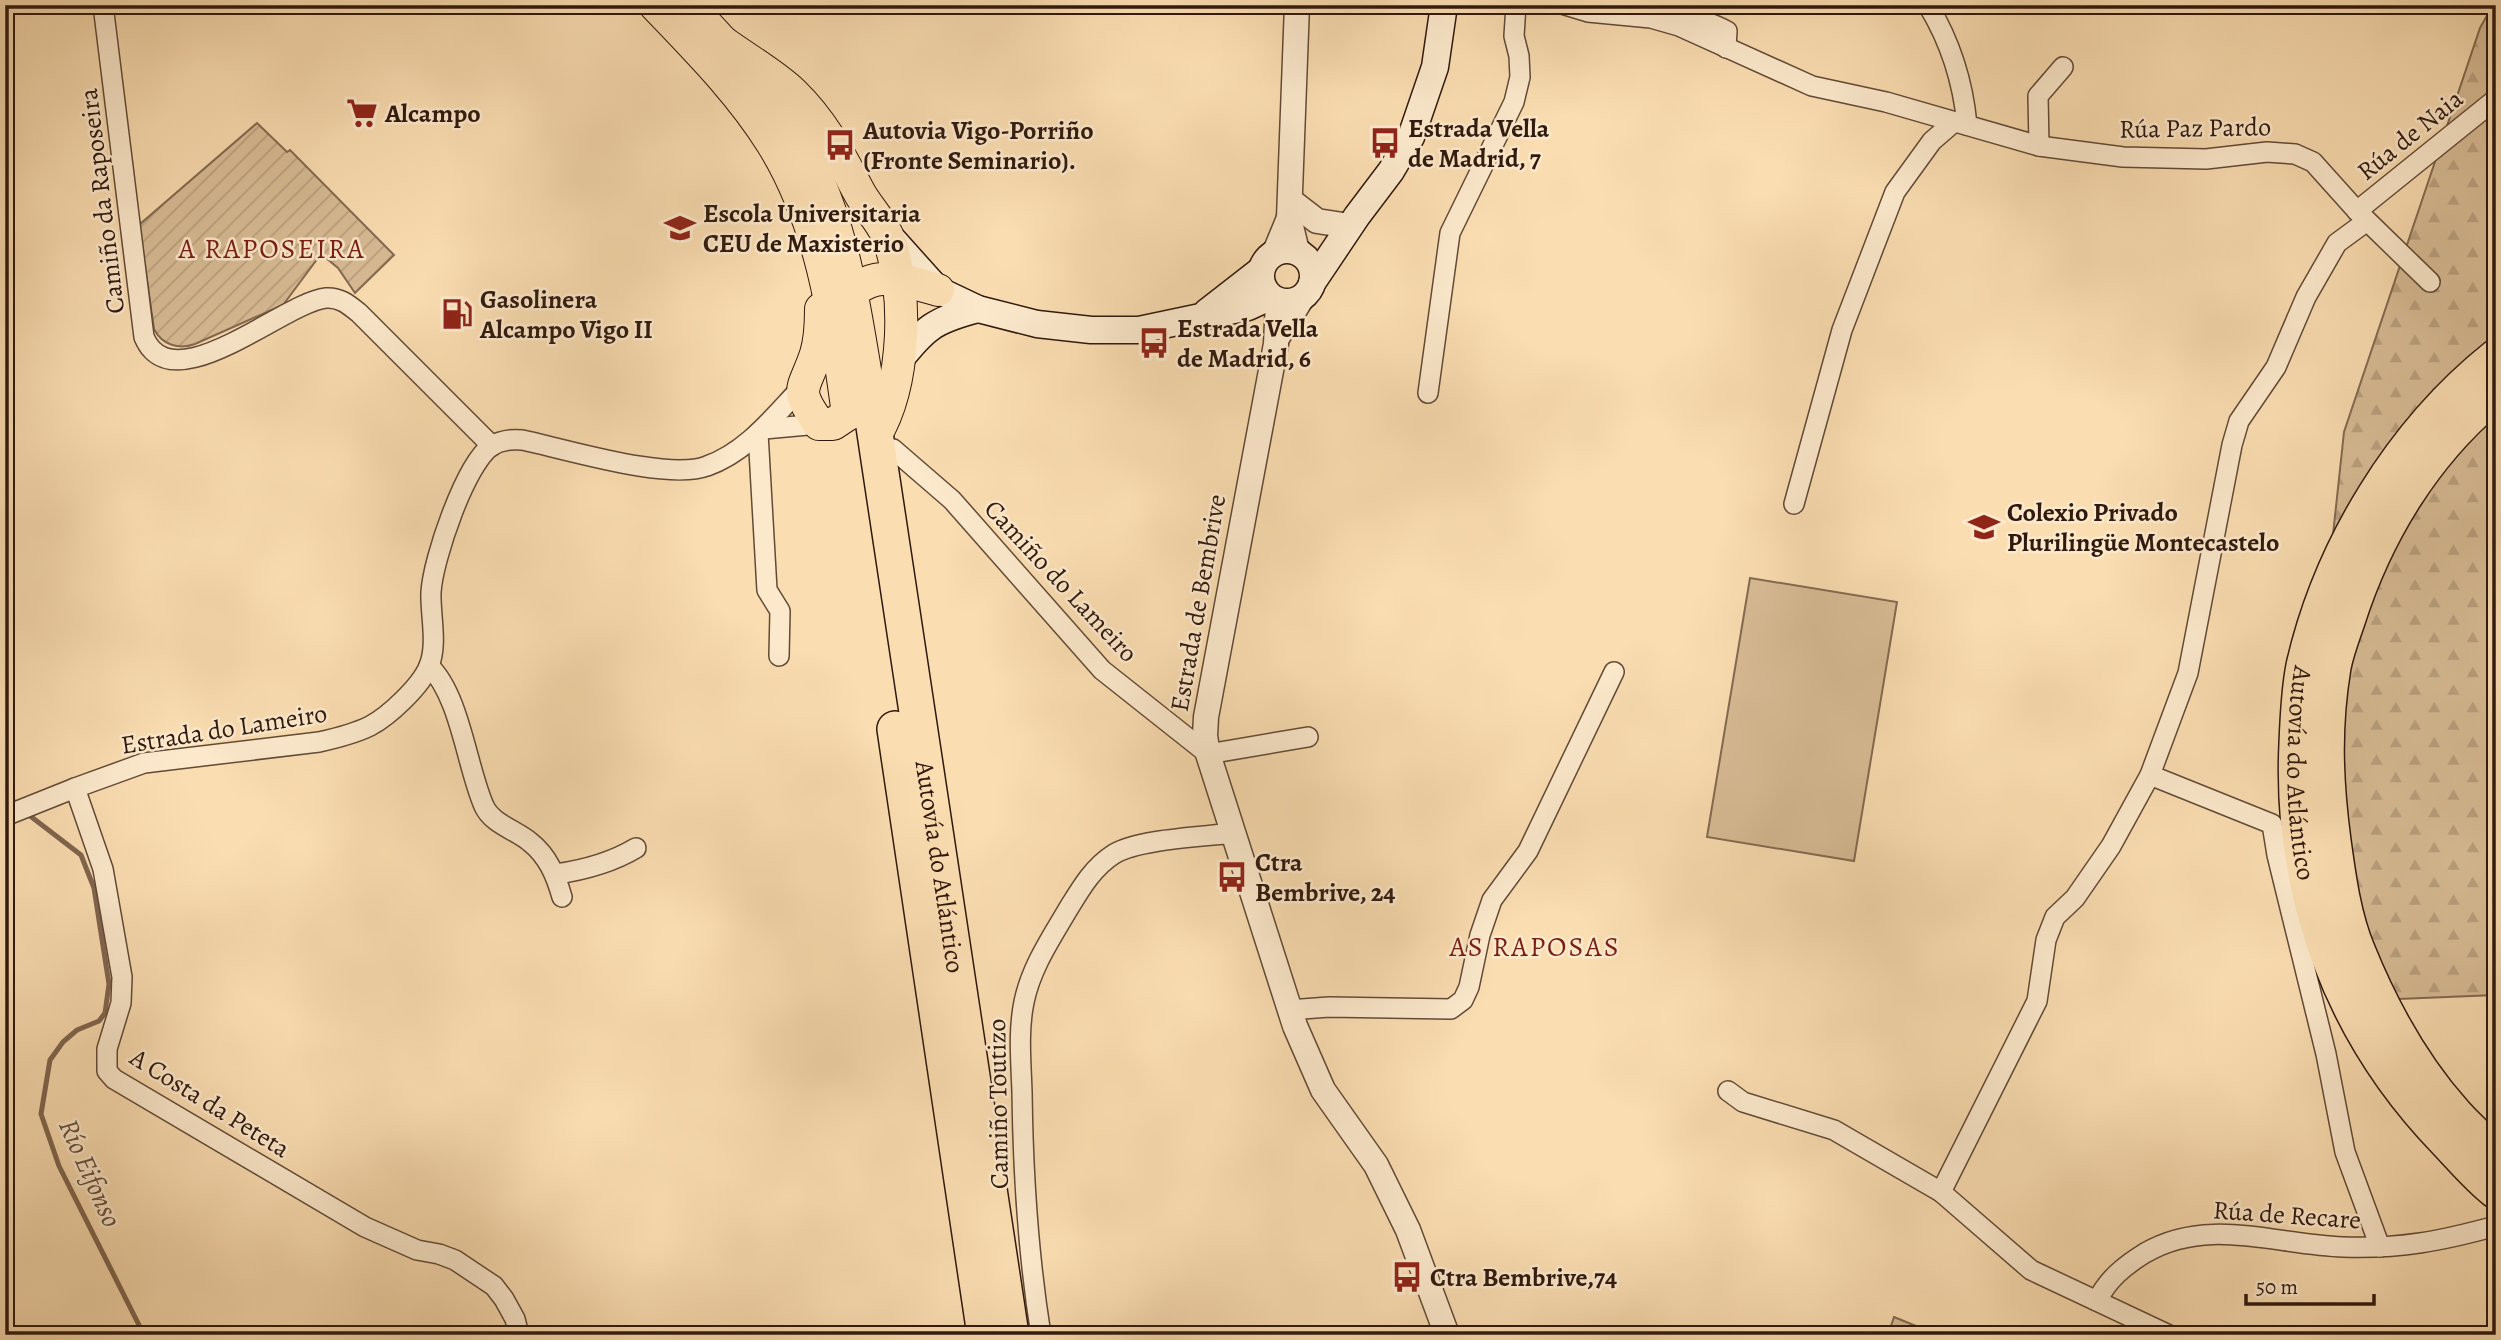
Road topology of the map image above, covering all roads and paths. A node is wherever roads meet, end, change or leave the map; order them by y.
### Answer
1 (103, 5) edge
2 (655, 5) edge
3 (688, 5) edge
4 (1297, 5) edge
5 (1516, 5) edge
6 (1565, 5) edge
7 (1672, 5) edge
8 (1928, 5) edge
9 (1445, 8) edge
10 (724, 43) junction
11 (1726, 48) junction
12 (2063, 67) dead end
13 (2496, 99) edge
14 (1961, 124) junction
15 (2039, 146) junction
16 (1290, 209) junction
17 (2362, 216) junction
18 (1350, 220) junction
19 (885, 231) junction
20 (1284, 257) junction
21 (822, 263) junction
22 (898, 279) junction
23 (2430, 282) dead end
24 (938, 289) junction
25 (842, 303) junction
26 (1281, 307) junction
27 (978, 309) junction
28 (1203, 315) junction
29 (817, 352) junction
30 (2496, 357) edge
31 (897, 363) junction
32 (802, 387) junction
33 (1428, 393) dead end
34 (2496, 393) edge
35 (846, 413) junction
36 (761, 431) junction
37 (876, 442) junction
38 (492, 446) junction
39 (1794, 504) dead end
40 (779, 656) dead end
41 (429, 666) junction
42 (1614, 672) dead end
43 (1308, 737) dead end
44 (1208, 754) junction
45 (2150, 775) junction
46 (75, 788) junction
47 (5, 816) edge
48 (1233, 833) junction
49 (636, 848) dead end
50 (556, 874) junction
51 (562, 897) dead end
52 (1289, 1010) junction
53 (1728, 1091) dead end
54 (2415, 1110) junction
55 (2496, 1154) edge
56 (2496, 1191) edge
57 (1941, 1192) junction
58 (2496, 1212) edge
59 (2496, 1226) edge
60 (2380, 1247) junction
61 (2097, 1301) junction
62 (519, 1335) edge
63 (985, 1335) edge
64 (1011, 1335) edge
65 (1041, 1335) edge
66 (1447, 1335) edge
67 (2169, 1335) edge

1 - 38 street, Camiño da Raposeira
2 - 21 highway
3 - 10 highway
4 - 16 street
5 - 33 street
6 - 11 street, Rúa Paz Pardo
7 - 11 street
8 - 14 street
9 - 18 main road
10 - 19 highway
10 - 25 highway
11 - 14 street, Rúa Paz Pardo
12 - 15 street
13 - 17 street, Rúa de Naia
14 - 15 street, Rúa Paz Pardo
14 - 39 street
15 - 17 street, Rúa Paz Pardo
16 - 18 street
16 - 20 street
17 - 23 street, Rúa Paz Pardo
17 - 45 street, Rúa de Naia
18 - 20 main road
18 - 26 main road
19 - 22 highway
19 - 24 main road
20 - 26 main road
20 - 26 main road
20 - 28 main road
21 - 25 highway
21 - 29 highway
22 - 24 highway
22 - 25 highway
22 - 31 highway
24 - 27 main road
25 - 29 highway
25 - 35 highway
26 - 28 main road
26 - 44 street, Estrada de Bembrive
27 - 28 main road
27 - 31 main road
29 - 32 highway
30 - 54 highway, Autovía do Atlántico
31 - 35 highway
31 - 37 highway
32 - 35 highway
32 - 36 street
34 - 55 highway, Autovía do Atlántico
35 - 36 street
35 - 37 highway, Autovía do Atlántico
35 - 63 highway, Autovía do Atlántico
36 - 38 street
36 - 40 street
37 - 44 street, Camiño do Lameiro
37 - 64 highway, Autovía do Atlántico
38 - 41 street
41 - 46 street, Estrada do Lameiro
41 - 50 street
42 - 52 street
43 - 44 street
44 - 48 street, Estrada de Bembrive
45 - 57 street, Rúa de Naia
45 - 60 street
46 - 47 street, Estrada do Lameiro
46 - 62 street, A Costa da Peteta
48 - 52 street, Estrada de Bembrive
48 - 65 street, Camiño Toutizo
49 - 50 street
50 - 51 street
52 - 66 street, Estrada de Bembrive
53 - 57 street
54 - 56 highway, Autovía do Atlántico
54 - 58 highway
57 - 61 street
59 - 60 street, Rúa de Recare
60 - 61 street, Rúa de Recare
61 - 67 street

